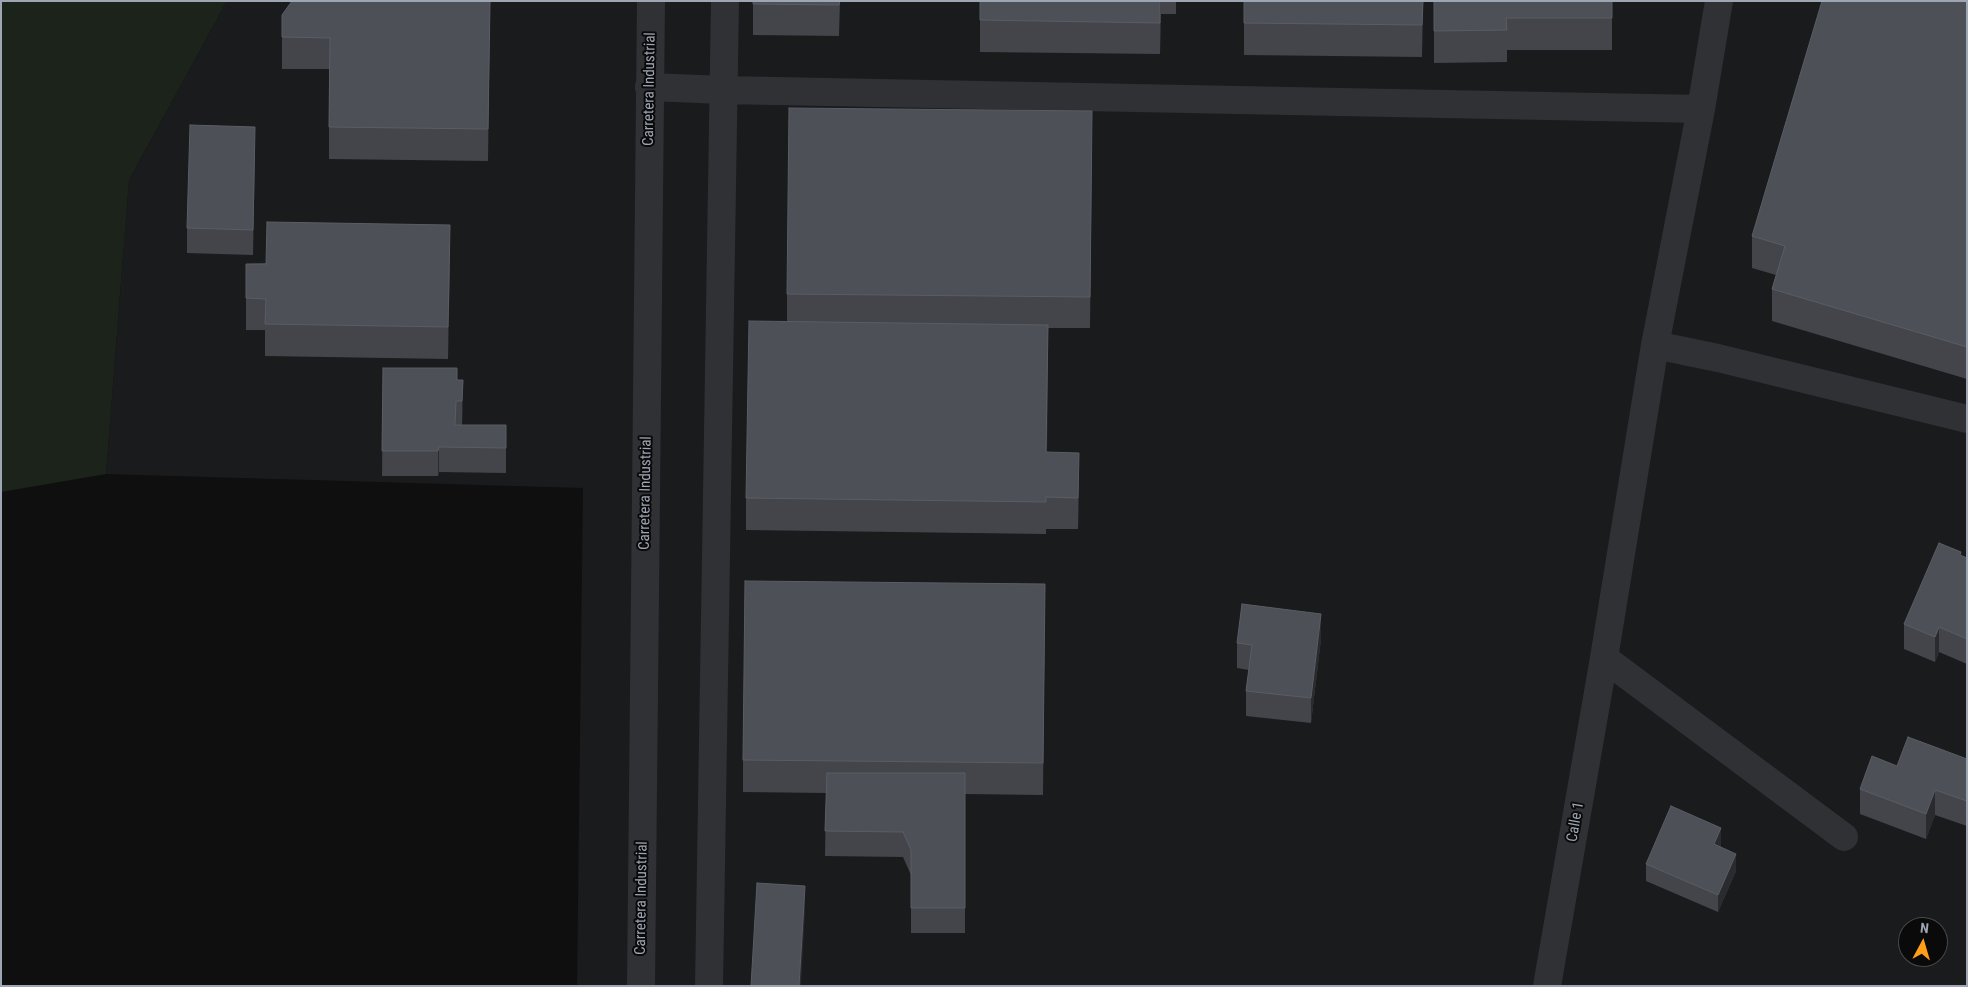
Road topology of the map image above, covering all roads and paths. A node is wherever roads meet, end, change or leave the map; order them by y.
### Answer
1 (651, 1) edge
2 (725, 1) edge
3 (1719, 1) edge
4 (649, 87) junction
5 (724, 90) junction
6 (1701, 109) junction
7 (1655, 345) junction
8 (1967, 419) edge
9 (1604, 658) junction
10 (1844, 837) dead end
11 (641, 986) edge
12 (709, 986) edge
13 (1547, 986) edge

1 - 4 street, Carretera Industrial
2 - 5 street
3 - 6 street, Calle 1
4 - 5 street
4 - 11 street, Carretera Industrial
5 - 6 street
5 - 12 street
6 - 7 street, Calle 1
7 - 8 street
7 - 9 street, Calle 1
9 - 10 street
9 - 13 street, Calle 1

